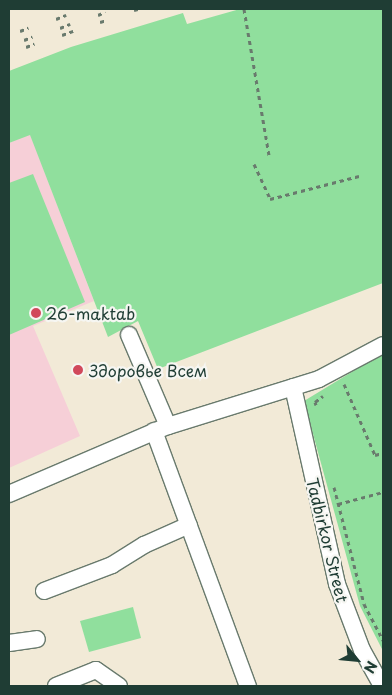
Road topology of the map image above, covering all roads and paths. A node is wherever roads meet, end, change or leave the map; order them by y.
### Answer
1 (138, 9) edge
2 (244, 9) edge
3 (134, 10) dead end
4 (105, 12) dead end
5 (66, 15) dead end
6 (98, 15) dead end
7 (56, 19) dead end
8 (107, 20) dead end
9 (100, 22) dead end
10 (70, 24) dead end
11 (28, 28) dead end
12 (60, 28) dead end
13 (20, 31) dead end
14 (72, 32) dead end
15 (62, 35) dead end
16 (32, 37) dead end
17 (24, 40) dead end
18 (34, 44) dead end
19 (26, 47) dead end
20 (269, 156) dead end
21 (254, 164) dead end
22 (359, 176) dead end
23 (129, 335) dead end
24 (383, 345) edge
25 (350, 378) dead end
26 (342, 380) junction
27 (294, 387) junction
28 (336, 387) dead end
29 (329, 392) dead end
30 (317, 411) dead end
31 (161, 429) junction
32 (383, 453) edge
33 (332, 481) dead end
34 (383, 492) edge
35 (9, 494) edge
36 (338, 504) junction
37 (189, 525) junction
38 (44, 591) dead end
39 (37, 639) dead end
40 (383, 640) edge
41 (9, 643) edge
42 (56, 686) edge
43 (119, 686) edge
44 (248, 686) edge
45 (382, 686) edge

1 - 3 path
2 - 20 path
4 - 6 path
5 - 7 path
8 - 9 path
10 - 12 path
11 - 13 path
14 - 15 path
16 - 17 path
18 - 19 path
21 - 22 path
23 - 31 street
24 - 27 street
25 - 26 path
26 - 28 path
26 - 32 path
27 - 31 street
27 - 45 street, Tadbirkor Street
29 - 30 path
31 - 35 street
31 - 37 street
33 - 36 path
34 - 36 path
36 - 40 path
37 - 38 street
37 - 44 street
39 - 41 street
42 - 43 street

